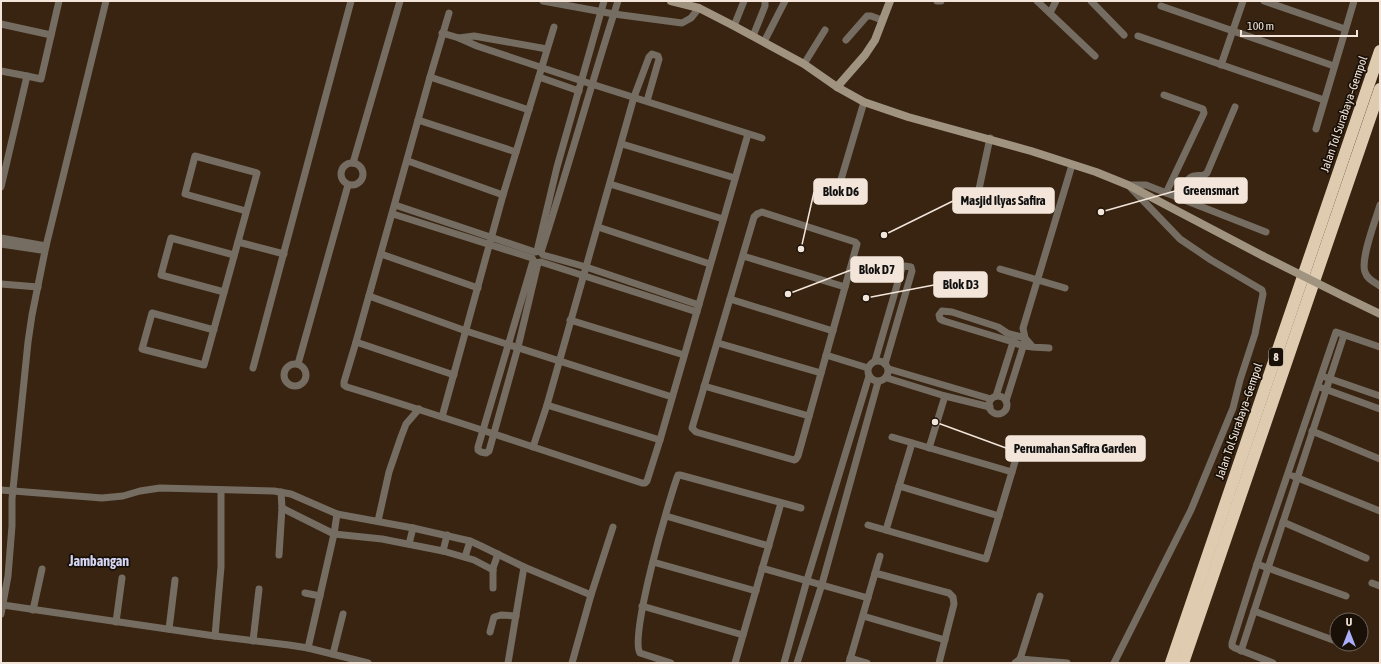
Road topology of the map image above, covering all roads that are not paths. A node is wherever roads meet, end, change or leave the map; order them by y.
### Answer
1 (58, 1) edge
2 (106, 1) edge
3 (351, 1) edge
4 (400, 1) edge
5 (543, 1) edge
6 (604, 1) edge
7 (618, 1) edge
8 (671, 1) edge
9 (744, 1) edge
10 (765, 1) edge
11 (785, 1) edge
12 (890, 1) edge
13 (937, 1) edge
14 (941, 1) edge
15 (1037, 1) edge
16 (1056, 1) edge
17 (1091, 1) edge
18 (1243, 1) edge
19 (1264, 1) edge
20 (1354, 1) edge
21 (1161, 6) dead end
22 (699, 8) junction
23 (600, 12) junction
24 (449, 13) dead end
25 (1050, 13) junction
26 (614, 14) junction
27 (882, 20) junction
28 (1, 24) edge
29 (734, 26) junction
30 (554, 27) dead end
31 (1345, 29) junction
32 (824, 30) dead end
33 (1233, 31) junction
34 (442, 33) junction
35 (51, 35) junction
36 (1124, 35) dead end
37 (753, 36) junction
38 (1138, 36) dead end
39 (459, 38) junction
40 (846, 40) dead end
41 (764, 42) junction
42 (547, 49) junction
43 (1380, 51) edge
44 (1095, 56) dead end
45 (804, 64) junction
46 (1221, 65) junction
47 (1334, 66) junction
48 (542, 67) junction
49 (1, 71) edge
50 (27, 76) junction
51 (430, 77) junction
52 (539, 77) junction
53 (582, 80) junction
54 (592, 84) junction
55 (837, 87) junction
56 (1380, 88) edge
57 (579, 91) junction
58 (1164, 95) dead end
59 (634, 97) junction
60 (1324, 100) junction
61 (647, 101) junction
62 (864, 102) junction
63 (1235, 107) dead end
64 (529, 110) junction
65 (418, 120) junction
66 (1316, 128) dead end
67 (748, 134) junction
68 (762, 138) dead end
69 (990, 138) junction
70 (622, 144) junction
71 (516, 152) junction
72 (408, 161) junction
73 (353, 163) junction
74 (1072, 165) junction
75 (557, 167) junction
76 (567, 170) junction
77 (735, 178) junction
78 (840, 183) dead end
79 (348, 184) junction
80 (610, 184) junction
81 (1128, 185) junction
82 (1, 187) edge
83 (1166, 193) junction
84 (503, 195) junction
85 (1180, 199) junction
86 (976, 203) dead end
87 (395, 205) junction
88 (1380, 205) edge
89 (246, 211) junction
90 (393, 214) junction
91 (723, 219) junction
92 (455, 224) junction
93 (598, 227) junction
94 (452, 232) junction
95 (1266, 232) dead end
96 (492, 237) junction
97 (1, 238) edge
98 (238, 242) junction
99 (1, 244) edge
100 (489, 245) junction
101 (46, 248) junction
102 (284, 254) junction
103 (381, 254) junction
104 (234, 255) junction
105 (743, 256) junction
106 (538, 257) junction
107 (710, 264) junction
108 (586, 267) junction
109 (1000, 269) dead end
110 (584, 276) junction
111 (1038, 280) junction
112 (1, 284) edge
113 (1380, 286) edge
114 (38, 287) junction
115 (845, 287) junction
116 (478, 288) junction
117 (1065, 288) dead end
118 (224, 292) junction
119 (369, 296) junction
120 (730, 299) junction
121 (699, 305) junction
122 (697, 312) junction
123 (1380, 314) edge
124 (570, 320) junction
125 (1023, 328) junction
126 (214, 330) junction
127 (466, 331) junction
128 (833, 331) junction
129 (1344, 335) junction
130 (1025, 338) junction
131 (1014, 339) junction
132 (356, 342) junction
133 (718, 343) junction
134 (508, 344) junction
135 (1032, 346) junction
136 (518, 347) junction
137 (1023, 347) junction
138 (1380, 347) edge
139 (1049, 348) dead end
140 (684, 355) junction
141 (826, 355) junction
142 (559, 360) junction
143 (875, 361) junction
144 (298, 364) dead end
145 (887, 366) junction
146 (253, 368) dead end
147 (868, 368) junction
148 (821, 373) junction
149 (454, 375) junction
150 (1320, 375) junction
151 (869, 376) junction
152 (887, 378) junction
153 (1330, 379) junction
154 (878, 382) junction
155 (704, 386) junction
156 (1317, 386) junction
157 (1326, 389) junction
158 (945, 396) junction
159 (1380, 396) edge
160 (672, 397) junction
161 (993, 398) junction
162 (1006, 401) junction
163 (547, 405) junction
164 (419, 408) junction
165 (990, 408) junction
166 (1380, 409) edge
167 (809, 416) junction
168 (442, 417) junction
169 (483, 431) junction
170 (1312, 431) junction
171 (493, 434) junction
172 (892, 437) dead end
173 (660, 440) junction
174 (912, 443) junction
175 (533, 447) junction
176 (929, 448) junction
177 (1017, 455) dead end
178 (1380, 459) edge
179 (1012, 472) junction
180 (1287, 474) junction
181 (1297, 478) junction
182 (899, 486) junction
183 (1, 490) edge
184 (14, 491) junction
185 (221, 498) junction
186 (282, 500) junction
187 (781, 503) junction
188 (801, 508) dead end
189 (1380, 511) edge
190 (666, 516) junction
191 (999, 516) junction
192 (336, 518) junction
193 (378, 521) junction
194 (1283, 522) junction
195 (868, 525) dead end
196 (613, 527) dead end
197 (413, 528) junction
198 (886, 530) junction
199 (334, 532) junction
200 (410, 540) junction
201 (445, 544) junction
202 (769, 546) junction
203 (467, 550) junction
204 (498, 554) junction
205 (279, 555) dead end
206 (880, 556) dead end
207 (1366, 558) dead end
208 (653, 562) junction
209 (1257, 564) junction
210 (494, 566) junction
211 (524, 567) junction
212 (762, 568) junction
213 (1268, 568) junction
214 (42, 569) dead end
215 (875, 573) junction
216 (4, 575) edge
217 (122, 578) dead end
218 (175, 580) dead end
219 (807, 580) junction
220 (1372, 583) dead end
221 (822, 584) junction
222 (1380, 586) edge
223 (493, 588) dead end
224 (259, 589) dead end
225 (756, 591) junction
226 (305, 593) dead end
227 (592, 595) junction
228 (320, 596) junction
229 (1040, 596) dead end
230 (1346, 596) dead end
231 (868, 598) junction
232 (3, 605) junction
233 (642, 606) junction
234 (33, 610) junction
235 (1254, 611) junction
236 (1, 614) edge
237 (343, 614) dead end
238 (516, 616) junction
239 (863, 616) junction
240 (116, 622) junction
241 (169, 629) junction
242 (490, 632) dead end
243 (743, 635) junction
244 (215, 636) junction
245 (1329, 639) edge
246 (945, 640) junction
247 (252, 641) junction
248 (308, 648) junction
249 (1241, 651) junction
250 (333, 654) junction
251 (849, 661) edge
252 (1018, 661) edge
253 (368, 663) edge
254 (508, 663) edge
255 (572, 663) edge
256 (671, 663) edge
257 (735, 663) edge
258 (784, 663) edge
259 (797, 663) edge
260 (867, 663) edge
261 (939, 663) edge
262 (1067, 663) edge
263 (1114, 663) edge
264 (1171, 663) edge
265 (1183, 663) edge
266 (1273, 663) edge

1 - 35 street
2 - 101 street
3 - 102 street
4 - 73 street
5 - 23 street
6 - 23 street
7 - 26 street
8 - 22 street
9 - 29 street
10 - 37 street
11 - 41 street
12 - 27 street
13 - 14 street
15 - 25 street
16 - 25 street
17 - 36 street
18 - 33 street
19 - 31 street
20 - 31 street
21 - 33 street
22 - 26 street
22 - 29 street
23 - 26 street
23 - 53 street
24 - 34 street
25 - 44 street
26 - 54 street
27 - 40 street
27 - 55 street
28 - 35 street
29 - 37 street
30 - 42 street
31 - 47 street
32 - 45 street
33 - 46 street
33 - 47 street
34 - 39 street
34 - 51 street
35 - 50 street
37 - 41 street
38 - 46 street
39 - 42 street
39 - 48 street
41 - 45 street
42 - 48 street
43 - 264 highway, Jalan Tol Surabaya–Gempol / 8
45 - 55 street
46 - 60 street
47 - 60 street
48 - 52 street
48 - 53 street
49 - 50 street
50 - 82 street
51 - 64 street
51 - 65 street
52 - 57 street
52 - 64 street
53 - 54 street
53 - 57 street
54 - 59 street
54 - 76 street
55 - 62 street
56 - 265 highway, 8
57 - 75 street
58 - 83 street
59 - 61 street
59 - 61 street
59 - 70 street
60 - 66 street
61 - 67 street
62 - 69 street
62 - 78 street
63 - 85 street
64 - 71 street
65 - 71 street
65 - 72 street
67 - 68 street
67 - 77 street
69 - 74 street
69 - 86 street
70 - 77 street
70 - 80 street
71 - 84 street
72 - 84 street
72 - 87 street
73 - 79 street
73 - 79 street
74 - 81 street
74 - 111 street
75 - 76 street
75 - 106 street
76 - 106 street
77 - 91 street
79 - 144 street
80 - 91 street
80 - 93 street
81 - 83 street
81 - 123 street, bridge
81 - 263 street
83 - 85 street
84 - 96 street
85 - 95 street
87 - 90 street
87 - 92 street
88 - 113 street
89 - 89 street
89 - 98 street
90 - 94 street
90 - 103 street
91 - 107 street
92 - 94 street
92 - 96 street
93 - 107 street
93 - 108 street
94 - 100 street
96 - 100 street
96 - 106 street
97 - 101 street
98 - 102 street
98 - 104 street
99 - 101 street
100 - 106 street
100 - 116 street
101 - 114 street
102 - 146 street
103 - 116 street
103 - 119 street
104 - 118 street
104 - 118 street
105 - 115 street
105 - 115 street
105 - 120 street
106 - 108 street
106 - 110 street
106 - 134 street
106 - 136 street
107 - 121 street
108 - 110 street
108 - 121 street
109 - 111 street
110 - 122 street
110 - 124 street
111 - 117 street
111 - 125 street
112 - 114 street
114 - 184 street
115 - 128 street
116 - 127 street
118 - 126 street
119 - 127 street
119 - 132 street
120 - 128 street
120 - 133 street
121 - 122 street
122 - 140 street
124 - 140 street
124 - 142 street
125 - 130 street
125 - 131 street
126 - 126 street
127 - 134 street
127 - 149 street
128 - 141 street
129 - 138 street
129 - 150 street
129 - 153 street
130 - 131 street
130 - 135 street
130 - 137 street
131 - 131 street
131 - 137 street
131 - 161 street
132 - 149 street
132 - 164 street
133 - 148 street
133 - 155 street
134 - 136 street
134 - 169 street
135 - 137 street
135 - 139 street
136 - 142 street
136 - 171 street
137 - 162 street
140 - 160 street
141 - 147 street
141 - 148 street
142 - 160 street
142 - 163 street
143 - 145 street
143 - 145 street
143 - 147 street
145 - 152 street
145 - 161 street
147 - 151 street
148 - 167 street
149 - 168 street
150 - 153 street
150 - 156 street
151 - 154 street
151 - 219 street
152 - 154 street
152 - 158 street
153 - 157 street
153 - 159 street
154 - 221 street
155 - 167 street
155 - 167 street
156 - 157 street
156 - 180 street
157 - 166 street
157 - 170 street
158 - 165 street
158 - 176 street
160 - 173 street
161 - 162 street
161 - 165 street
162 - 165 street
163 - 173 street
163 - 175 street
164 - 168 street
164 - 193 street
168 - 169 street
169 - 171 street
169 - 171 street
170 - 178 street
170 - 181 street
171 - 175 street
172 - 174 street
173 - 175 street
174 - 176 street
174 - 182 street
176 - 179 street
177 - 179 street
179 - 191 street
180 - 181 street
180 - 209 street
181 - 189 street
181 - 194 street
182 - 191 street
182 - 198 street
183 - 184 street
184 - 185 street
184 - 216 street
185 - 186 street
185 - 244 street
186 - 192 street
186 - 199 street
186 - 205 street
187 - 188 street
187 - 190 street
187 - 202 street
190 - 202 street
190 - 208 street
191 - 198 street
192 - 193 street
192 - 199 street
193 - 197 street
194 - 207 street
194 - 213 street
195 - 198 street
196 - 227 street
197 - 200 street
197 - 201 street
199 - 200 street
199 - 228 street
200 - 201 street
201 - 203 street
201 - 203 street
202 - 212 street
203 - 204 street
203 - 210 street
204 - 210 street
204 - 211 street
206 - 215 street
208 - 225 street
208 - 233 street
209 - 213 street
209 - 249 street
210 - 223 street
211 - 227 street
211 - 238 street
212 - 219 street
212 - 225 street
213 - 230 street
213 - 235 street
214 - 234 street
215 - 231 street
215 - 246 street
216 - 232 street
217 - 240 street
218 - 241 street
219 - 221 street
219 - 258 street
220 - 222 street
221 - 231 street
221 - 259 street
224 - 247 street
225 - 243 street
226 - 228 street
227 - 255 street
228 - 248 street
229 - 252 street
231 - 239 street
232 - 234 street
232 - 236 street
233 - 243 street
233 - 256 street
234 - 240 street
235 - 245 street
235 - 249 street
237 - 250 street
238 - 242 street
238 - 254 street
239 - 246 street
239 - 251 street
240 - 241 street
241 - 244 street
243 - 257 street
244 - 247 street
246 - 261 street
247 - 248 street
248 - 250 street
249 - 266 street
250 - 253 street
251 - 260 street
252 - 262 street

